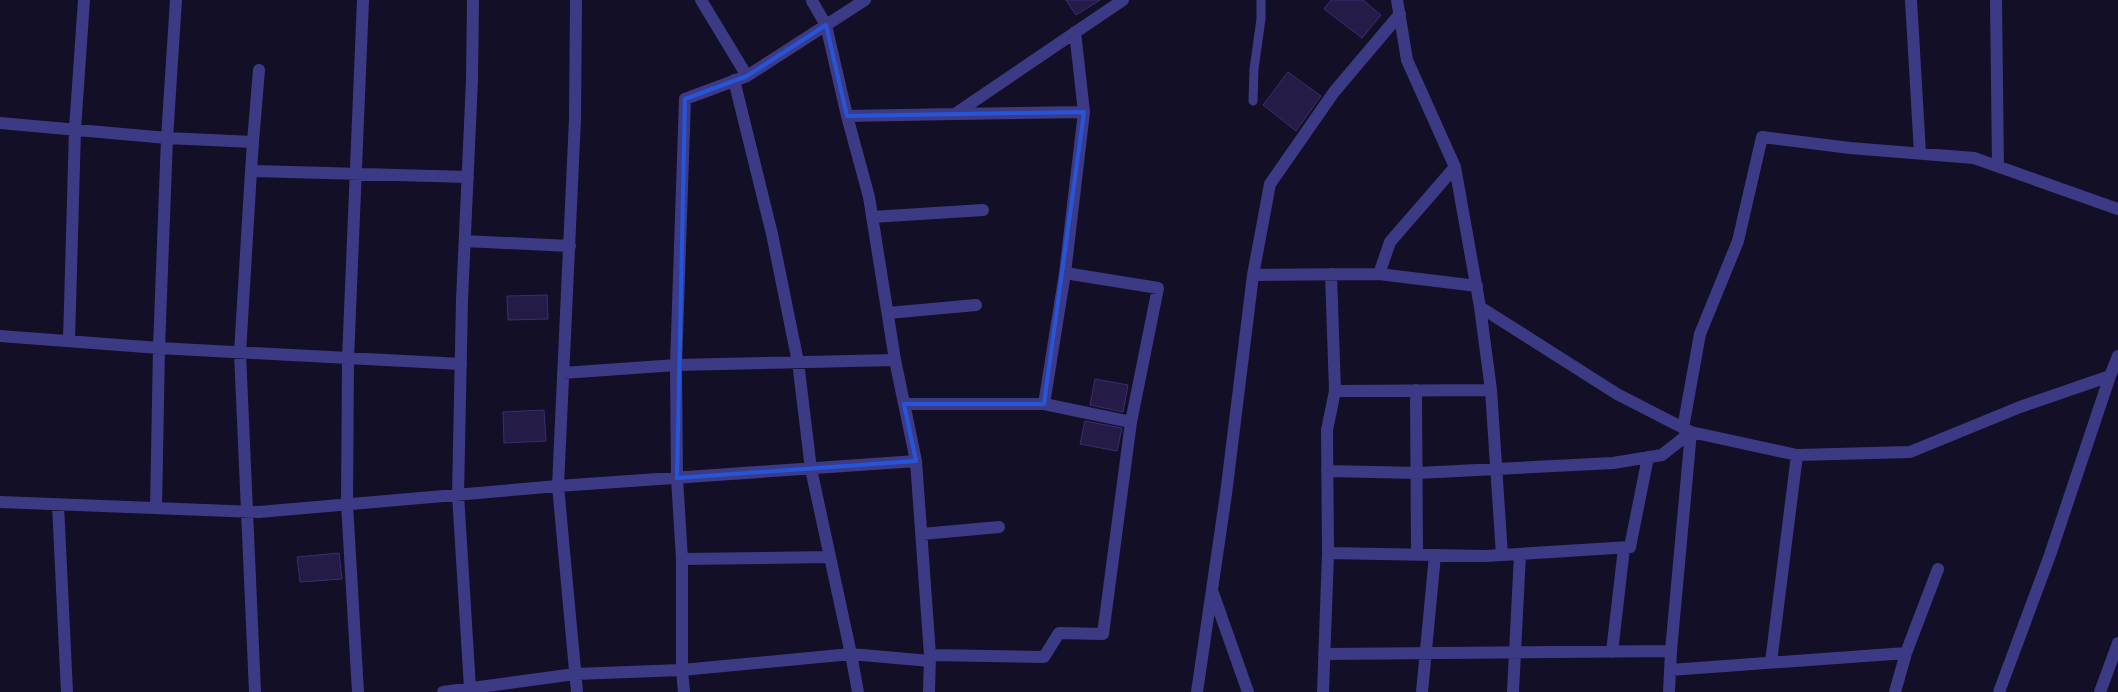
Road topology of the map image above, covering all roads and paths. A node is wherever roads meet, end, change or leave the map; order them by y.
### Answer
1 (84, 0) edge
2 (176, 0) edge
3 (363, 0) edge
4 (473, 0) edge
5 (576, 0) edge
6 (701, 0) edge
7 (866, 0) edge
8 (1123, 0) edge
9 (1261, 0) edge
10 (1397, 0) edge
11 (1911, 0) edge
12 (1996, 0) edge
13 (812, 1) edge
14 (1400, 14) junction
15 (826, 25) junction
16 (1075, 32) junction
17 (259, 70) dead end
18 (747, 76) junction
19 (734, 80) junction
20 (1253, 101) dead end
21 (1084, 112) junction
22 (955, 114) junction
23 (847, 116) junction
24 (0, 122) edge
25 (75, 129) junction
26 (167, 138) junction
27 (253, 142) junction
28 (1920, 153) junction
29 (1998, 166) junction
30 (1454, 167) junction
31 (251, 171) junction
32 (357, 174) junction
33 (468, 177) junction
34 (2118, 208) edge
35 (983, 210) dead end
36 (872, 217) junction
37 (465, 241) junction
38 (570, 246) junction
39 (1065, 273) junction
40 (1331, 274) junction
41 (1379, 274) junction
42 (1253, 275) junction
43 (1477, 286) junction
44 (976, 305) dead end
45 (1480, 307) junction
46 (888, 313) junction
47 (0, 336) edge
48 (69, 341) junction
49 (159, 348) junction
50 (240, 353) junction
51 (2118, 356) edge
52 (348, 359) junction
53 (895, 360) junction
54 (798, 362) junction
55 (461, 364) junction
56 (676, 365) junction
57 (563, 373) junction
58 (2110, 376) junction
59 (1416, 390) junction
60 (1492, 390) junction
61 (1335, 391) junction
62 (904, 404) junction
63 (1044, 404) junction
64 (1131, 422) junction
65 (1687, 430) junction
66 (1797, 455) junction
67 (1648, 458) junction
68 (916, 462) junction
69 (811, 469) junction
70 (1497, 470) junction
71 (1327, 471) junction
72 (1418, 473) junction
73 (677, 478) junction
74 (558, 486) junction
75 (458, 495) junction
76 (0, 502) edge
77 (58, 504) junction
78 (347, 504) junction
79 (156, 508) junction
80 (249, 512) junction
81 (998, 527) dead end
82 (922, 534) junction
83 (1624, 548) junction
84 (1328, 553) junction
85 (1520, 554) junction
86 (1417, 555) junction
87 (1434, 555) junction
88 (1502, 555) junction
89 (830, 557) junction
90 (682, 559) junction
91 (1938, 569) dead end
92 (1212, 591) junction
93 (2118, 643) edge
94 (1671, 650) junction
95 (1426, 652) junction
96 (1612, 652) junction
97 (1906, 653) junction
98 (851, 654) junction
99 (1324, 654) junction
100 (1516, 654) junction
101 (930, 658) junction
102 (1771, 662) junction
103 (682, 670) junction
104 (1670, 670) junction
105 (575, 674) junction
106 (470, 688) junction
107 (67, 692) edge
108 (255, 692) edge
109 (358, 692) edge
110 (443, 692) edge
111 (576, 692) edge
112 (684, 692) edge
113 (858, 692) edge
114 (929, 692) edge
115 (1197, 692) edge
116 (1248, 692) edge
117 (1323, 692) edge
118 (1422, 692) edge
119 (1513, 692) edge
120 (1669, 692) edge
121 (1895, 692) edge
122 (1999, 692) edge
123 (2100, 692) edge

1 - 25 street
2 - 26 street
3 - 32 street
4 - 33 street
5 - 38 street
6 - 18 street
7 - 15 street
8 - 16 street
9 - 20 lane
10 - 14 street
11 - 28 street
12 - 29 street
13 - 15 street
14 - 30 street
14 - 42 street
15 - 18 street
15 - 23 street
16 - 21 street
16 - 22 street
17 - 27 street
18 - 19 street
19 - 54 street
19 - 56 street
21 - 22 street
21 - 39 street
22 - 23 street
23 - 36 street
24 - 25 street
25 - 26 street
25 - 48 street
26 - 27 street
26 - 49 street
27 - 31 street
28 - 29 street
28 - 65 street
29 - 34 street
30 - 41 street
30 - 43 street
31 - 32 street
31 - 50 street
32 - 33 street
32 - 52 street
33 - 37 street
35 - 36 street
36 - 46 street
37 - 38 street
37 - 55 street
38 - 57 street
39 - 63 street
39 - 64 street
40 - 41 street
40 - 42 street
40 - 61 street
41 - 43 street
42 - 92 street
43 - 45 street
44 - 46 street
45 - 60 street
45 - 65 street
46 - 53 street
47 - 48 street
48 - 49 street
49 - 50 street
49 - 79 street
50 - 52 street
50 - 80 street
51 - 58 street
52 - 55 street
52 - 78 street
53 - 54 street
53 - 62 street
54 - 56 street
54 - 69 street
55 - 75 street
56 - 57 street
56 - 73 street
57 - 74 street
58 - 66 street
58 - 122 street
59 - 60 street
59 - 61 street
59 - 72 street
60 - 70 street
61 - 71 street
62 - 63 street
62 - 68 street
63 - 64 street
64 - 101 street
65 - 66 street
65 - 67 street
65 - 94 street
66 - 102 street
67 - 70 street
67 - 83 street
68 - 69 street
68 - 82 street
69 - 73 street
69 - 89 street
70 - 72 street
70 - 88 street
71 - 72 street
71 - 84 street
72 - 86 street
73 - 74 street
73 - 90 street
74 - 75 street
74 - 105 street
75 - 78 street
75 - 106 street
76 - 77 street
77 - 79 street
77 - 107 street
78 - 80 street
78 - 109 street
79 - 80 street
80 - 108 street
81 - 82 street
82 - 101 street
83 - 85 street
83 - 96 street
84 - 86 street
84 - 99 street
85 - 88 street
85 - 100 street
86 - 87 street
87 - 88 street
87 - 95 street
89 - 90 street
89 - 98 street
90 - 103 street
91 - 97 street
92 - 115 street
92 - 116 street
93 - 123 street
94 - 96 street
94 - 104 street
95 - 99 street
95 - 100 street
95 - 118 street
96 - 100 street
97 - 102 street
97 - 121 street
98 - 101 street
98 - 103 street
98 - 113 street
99 - 117 street
100 - 119 street
101 - 114 street
102 - 104 street
103 - 105 street
103 - 112 street
104 - 120 street
105 - 106 street
105 - 111 street
106 - 110 street

